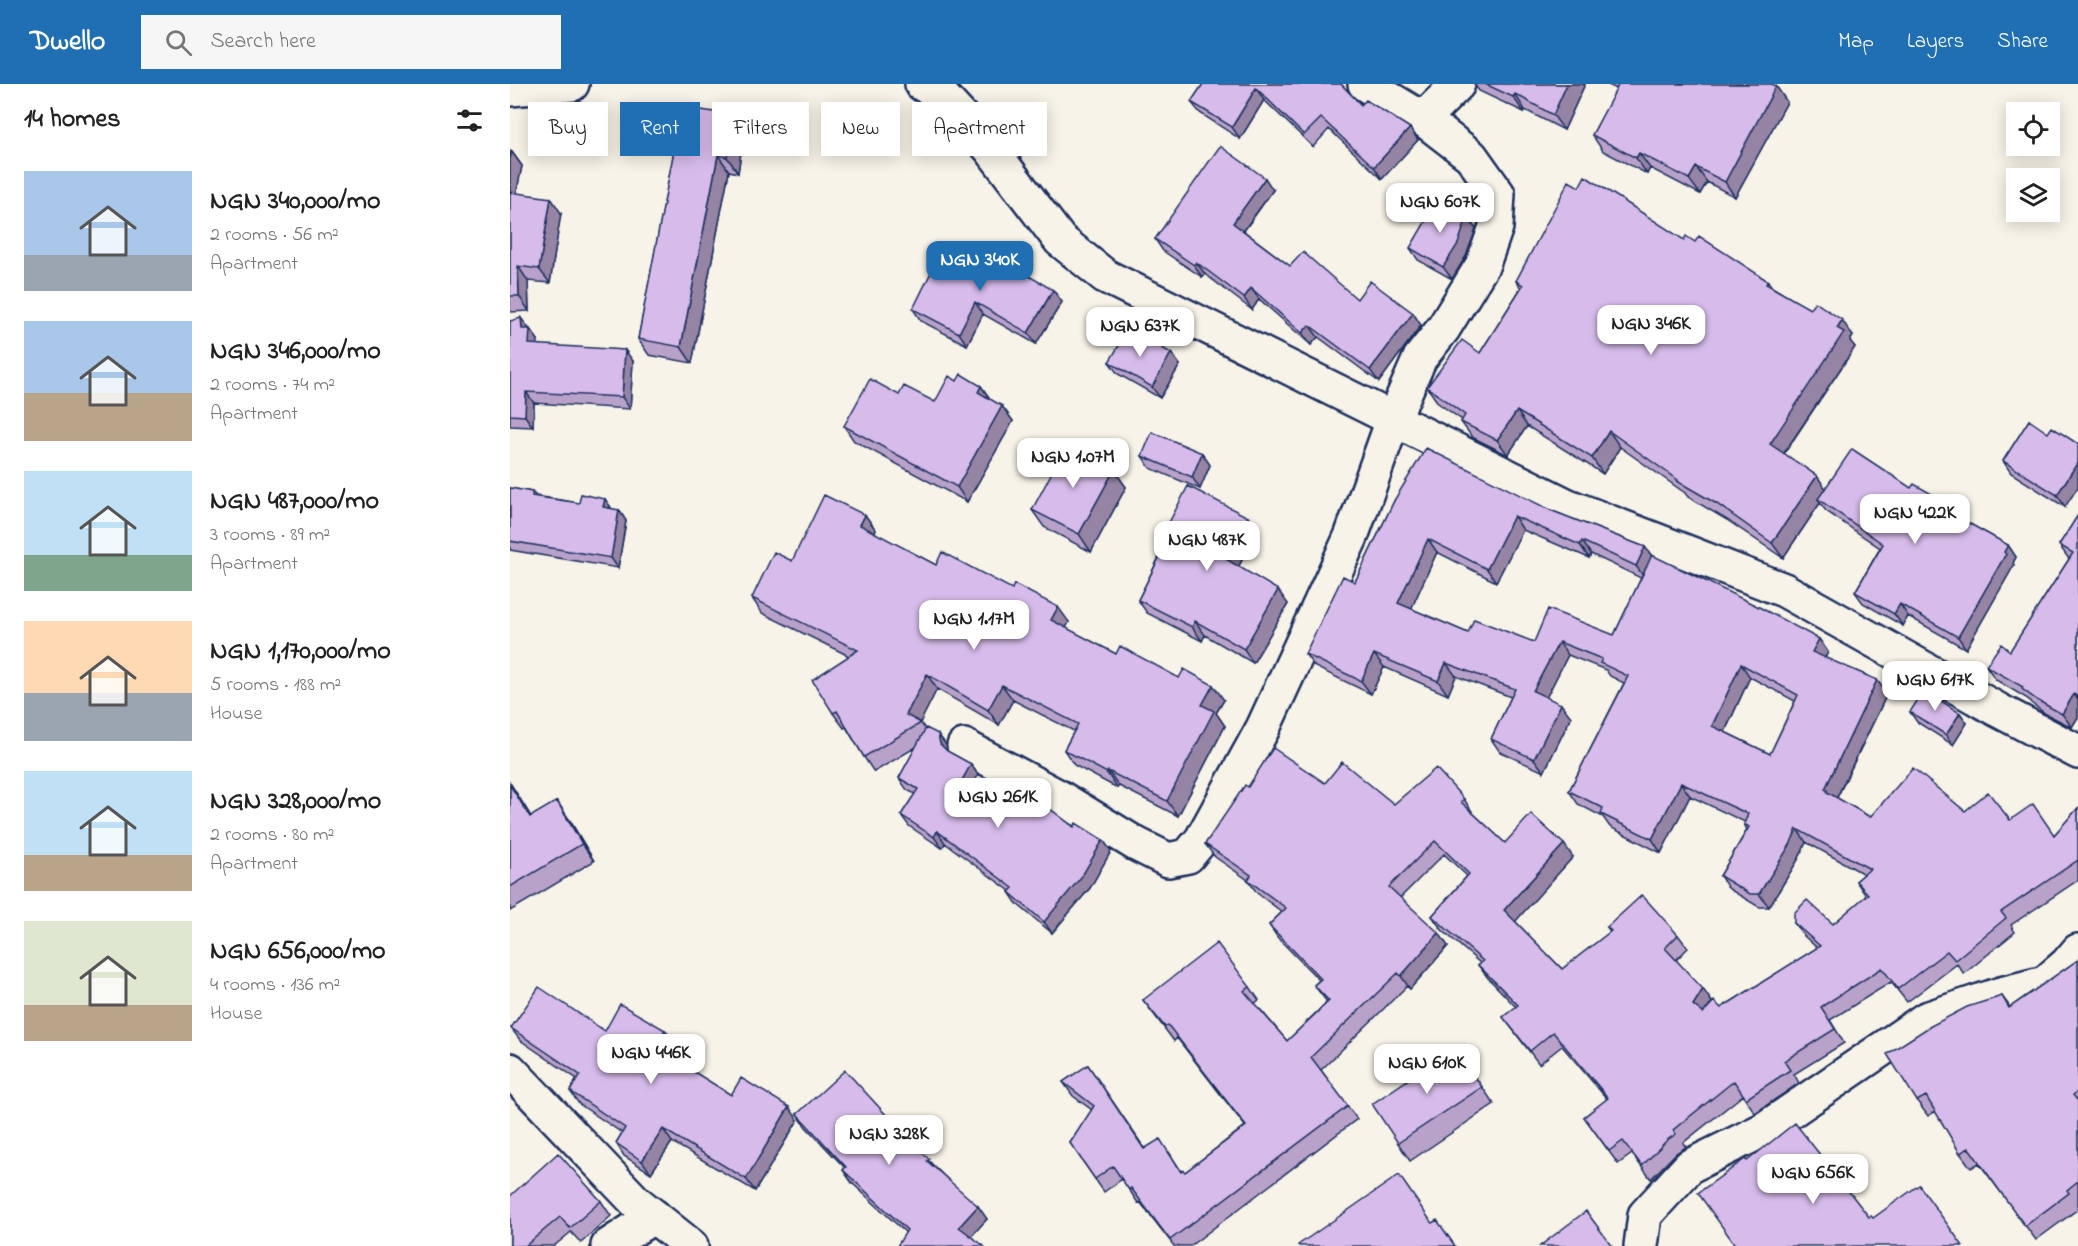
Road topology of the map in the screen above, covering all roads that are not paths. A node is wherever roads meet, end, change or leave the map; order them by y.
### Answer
1 (572, 84) edge
2 (922, 84) edge
3 (1365, 84) edge
4 (1458, 84) edge
5 (510, 89) edge
6 (1423, 119) junction
7 (1393, 420) junction
8 (964, 746) dead end
9 (2078, 752) edge
10 (2078, 951) edge
11 (510, 1071) edge
12 (654, 1216) junction
13 (608, 1246) edge
14 (691, 1246) edge
15 (1641, 1246) edge

1 - 5 street
2 - 7 street
3 - 6 street
4 - 6 street
6 - 7 street
7 - 8 street
7 - 9 street
10 - 15 street
11 - 12 street
12 - 13 street
12 - 14 street

